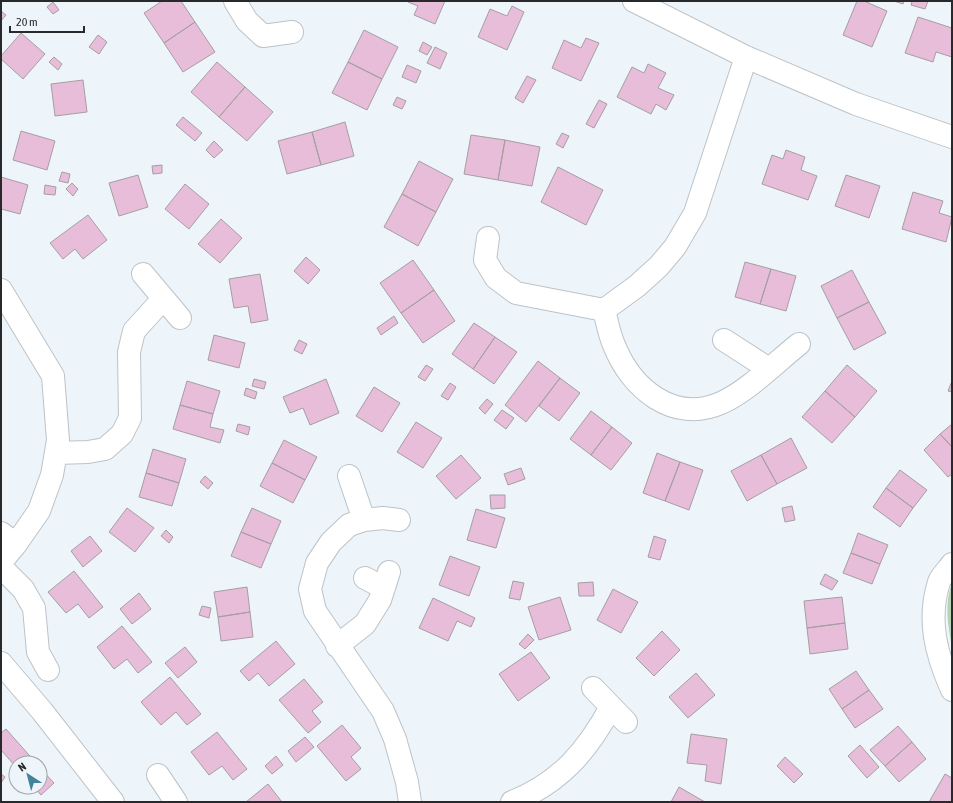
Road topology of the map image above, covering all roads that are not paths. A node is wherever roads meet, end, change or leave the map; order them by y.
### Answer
1 (235, 1) edge
2 (634, 1) edge
3 (292, 32) dead end
4 (746, 57) junction
5 (952, 137) edge
6 (488, 238) dead end
7 (143, 274) dead end
8 (1, 290) edge
9 (163, 298) junction
10 (604, 310) junction
11 (180, 318) dead end
12 (724, 340) dead end
13 (799, 344) dead end
14 (769, 368) junction
15 (56, 453) junction
16 (349, 476) dead end
17 (364, 520) junction
18 (399, 520) dead end
19 (8, 539) edge
20 (1, 562) edge
21 (952, 564) edge
22 (1, 567) edge
23 (365, 578) dead end
24 (337, 646) junction
25 (1, 663) edge
26 (48, 670) dead end
27 (593, 688) dead end
28 (952, 690) edge
29 (158, 775) dead end
30 (515, 801) edge
31 (113, 802) edge
32 (176, 802) edge
33 (410, 802) edge

1 - 3 street
2 - 4 street
4 - 5 street
4 - 10 street
6 - 10 street
7 - 9 street
8 - 15 street
9 - 11 street
9 - 15 street
10 - 14 street
12 - 14 street
13 - 14 street
15 - 19 street
16 - 17 street
17 - 18 street
17 - 24 street
19 - 20 street
21 - 28 street
22 - 26 street
23 - 24 street
24 - 33 street
25 - 31 street
27 - 30 street
29 - 32 street

